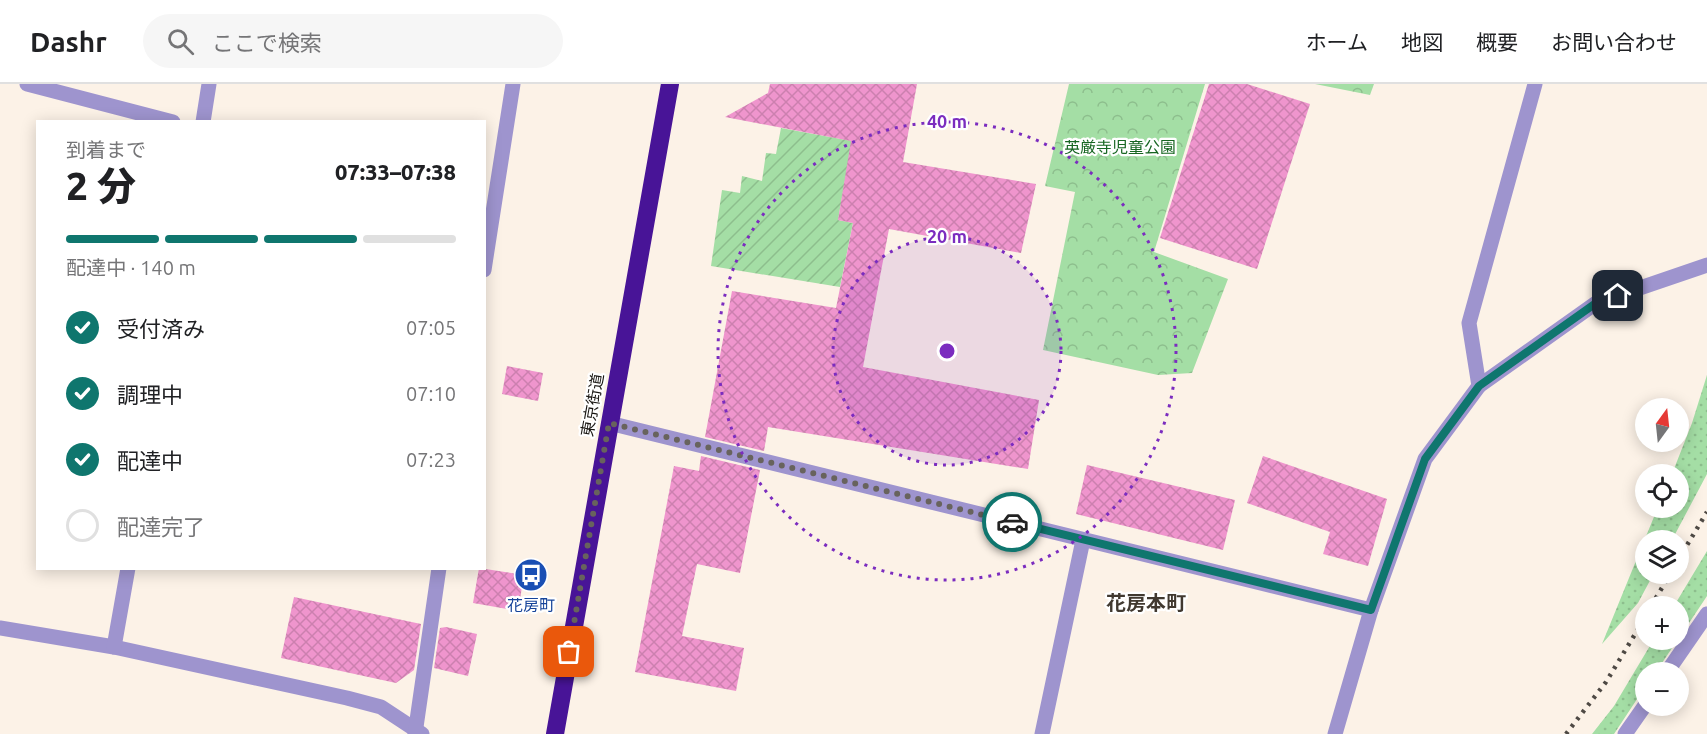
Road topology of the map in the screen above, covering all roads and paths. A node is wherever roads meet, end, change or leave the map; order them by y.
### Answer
1 (27, 84) edge
2 (209, 84) edge
3 (513, 84) edge
4 (670, 84) edge
5 (1535, 84) edge
6 (165, 120) edge
7 (202, 120) edge
8 (486, 257) edge
9 (1707, 265) edge
10 (1479, 386) junction
11 (609, 423) junction
12 (1083, 540) junction
13 (128, 570) edge
14 (439, 570) edge
15 (1371, 610) junction
16 (1707, 614) edge
17 (0, 628) edge
18 (114, 647) junction
19 (1674, 662) edge
20 (1638, 716) edge
21 (417, 732) edge
22 (555, 734) edge
23 (1042, 734) edge
24 (1335, 734) edge
25 (1625, 734) edge

1 - 6 street
2 - 7 street
3 - 8 street
4 - 11 highway, 東京街道
5 - 10 street
9 - 10 street
10 - 15 street
11 - 12 street
11 - 22 highway, 東京街道
12 - 15 street
12 - 23 street
13 - 18 street
14 - 21 street
15 - 24 street
16 - 19 street
17 - 18 street
18 - 21 street
20 - 25 street

